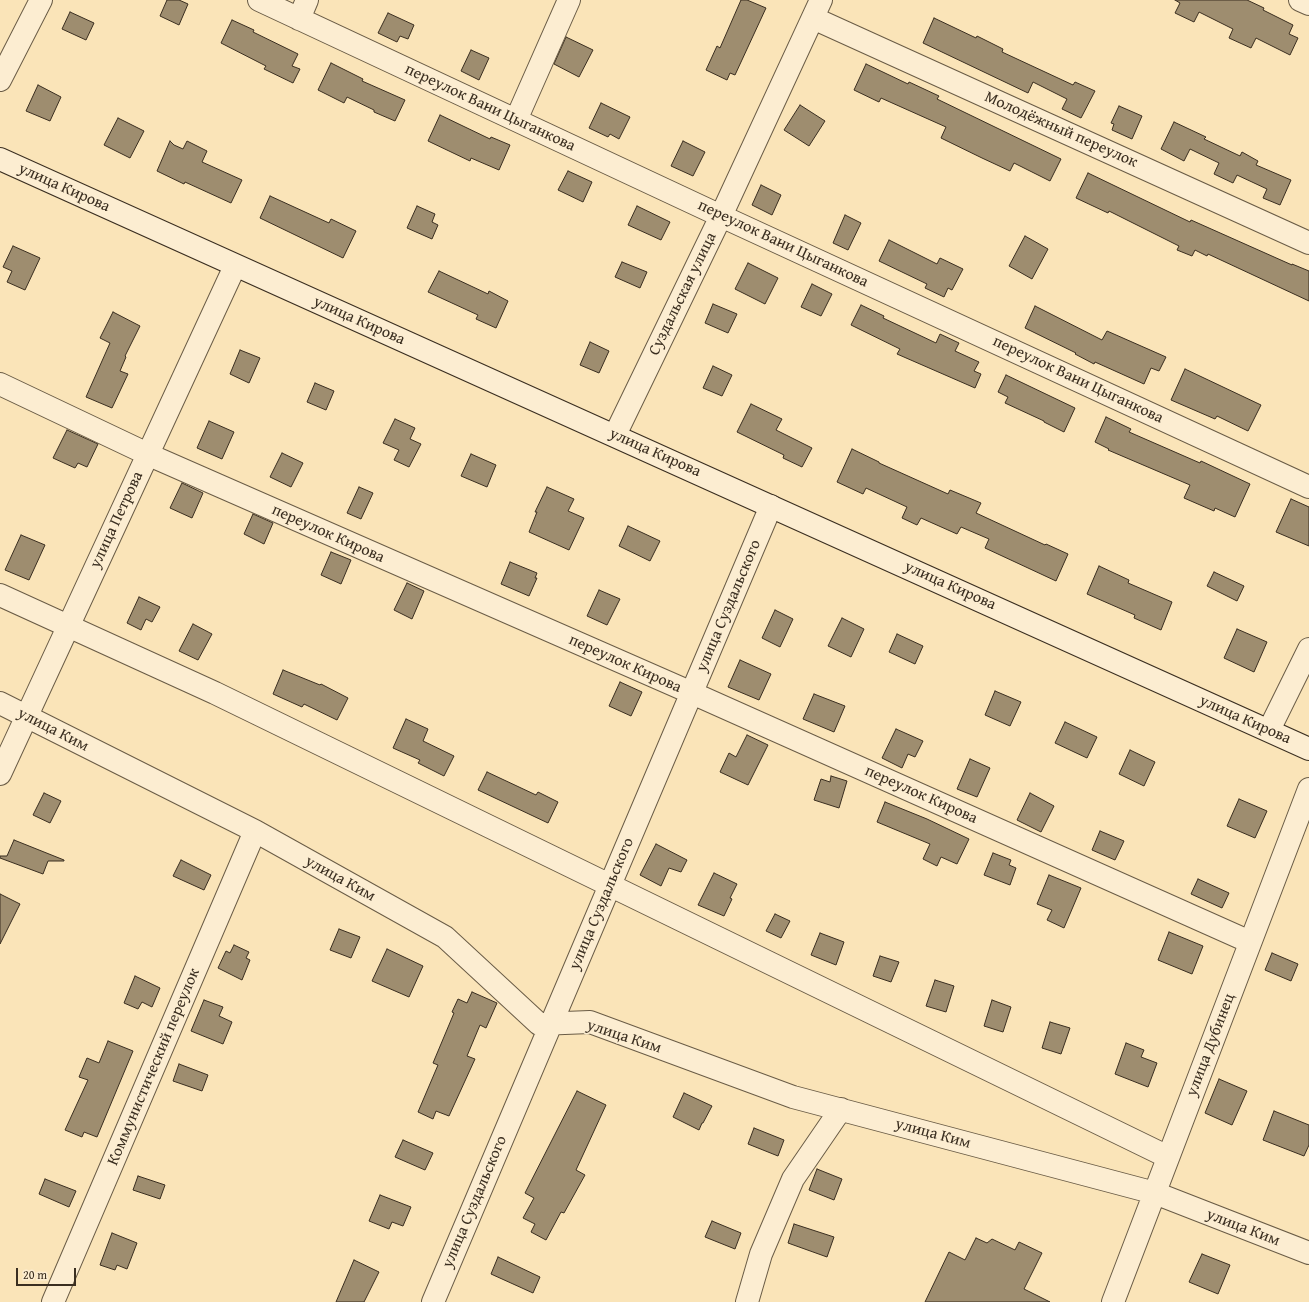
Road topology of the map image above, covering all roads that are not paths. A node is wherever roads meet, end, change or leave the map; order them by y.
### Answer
1 (41, 0) edge
2 (259, 0) edge
3 (569, 0) edge
4 (1300, 0) edge
5 (1309, 4) edge
6 (303, 9) edge
7 (817, 9) edge
8 (0, 80) edge
9 (516, 120) junction
10 (0, 159) edge
11 (721, 216) junction
12 (1309, 243) edge
13 (235, 266) junction
14 (0, 384) edge
15 (615, 435) junction
16 (148, 454) junction
17 (1309, 487) edge
18 (771, 506) junction
19 (0, 595) edge
20 (68, 627) junction
21 (1309, 649) edge
22 (692, 693) junction
23 (0, 703) edge
24 (26, 717) junction
25 (1269, 730) junction
26 (1309, 749) edge
27 (0, 774) edge
28 (1309, 789) edge
29 (255, 831) junction
30 (610, 885) junction
31 (1250, 942) junction
32 (551, 1024) junction
33 (840, 1109) junction
34 (1168, 1157) junction
35 (1155, 1193) junction
36 (1309, 1253) edge
37 (53, 1302) edge
38 (433, 1302) edge
39 (747, 1302) edge
40 (1113, 1302) edge

1 - 8 street
2 - 6 street, переулок Вани Цыганкова
3 - 9 street
4 - 5 street
6 - 9 street, переулок Вани Цыганкова
7 - 11 street, Суздальская улица
7 - 12 street, Молодёжный переулок
9 - 11 street, переулок Вани Цыганкова
10 - 13 street, улица Кирова
11 - 15 street, Суздальская улица
11 - 17 street, переулок Вани Цыганкова
13 - 15 street, улица Кирова
13 - 16 street, улица Петрова
14 - 16 street, переулок Кирова
15 - 18 street, улица Кирова
16 - 20 street, улица Петрова
16 - 22 street, переулок Кирова
18 - 22 street, улица Суздальского
18 - 25 street, улица Кирова
19 - 20 street
20 - 24 street, улица Петрова
20 - 30 street
21 - 25 street
22 - 30 street, улица Суздальского
22 - 31 street, переулок Кирова
23 - 24 street, улица Ким
24 - 27 street, улица Петрова
24 - 29 street, улица Ким
25 - 26 street, улица Кирова
28 - 31 street, улица Дубинец
29 - 32 street, улица Ким
29 - 37 street, Коммунистический переулок
30 - 32 street, улица Суздальского
30 - 34 street
31 - 34 street, улица Дубинец
32 - 33 street, улица Ким
32 - 38 street, улица Суздальского
33 - 35 street, улица Ким
33 - 39 street
34 - 35 street, улица Дубинец
35 - 36 street, улица Ким
35 - 40 street, улица Дубинец

